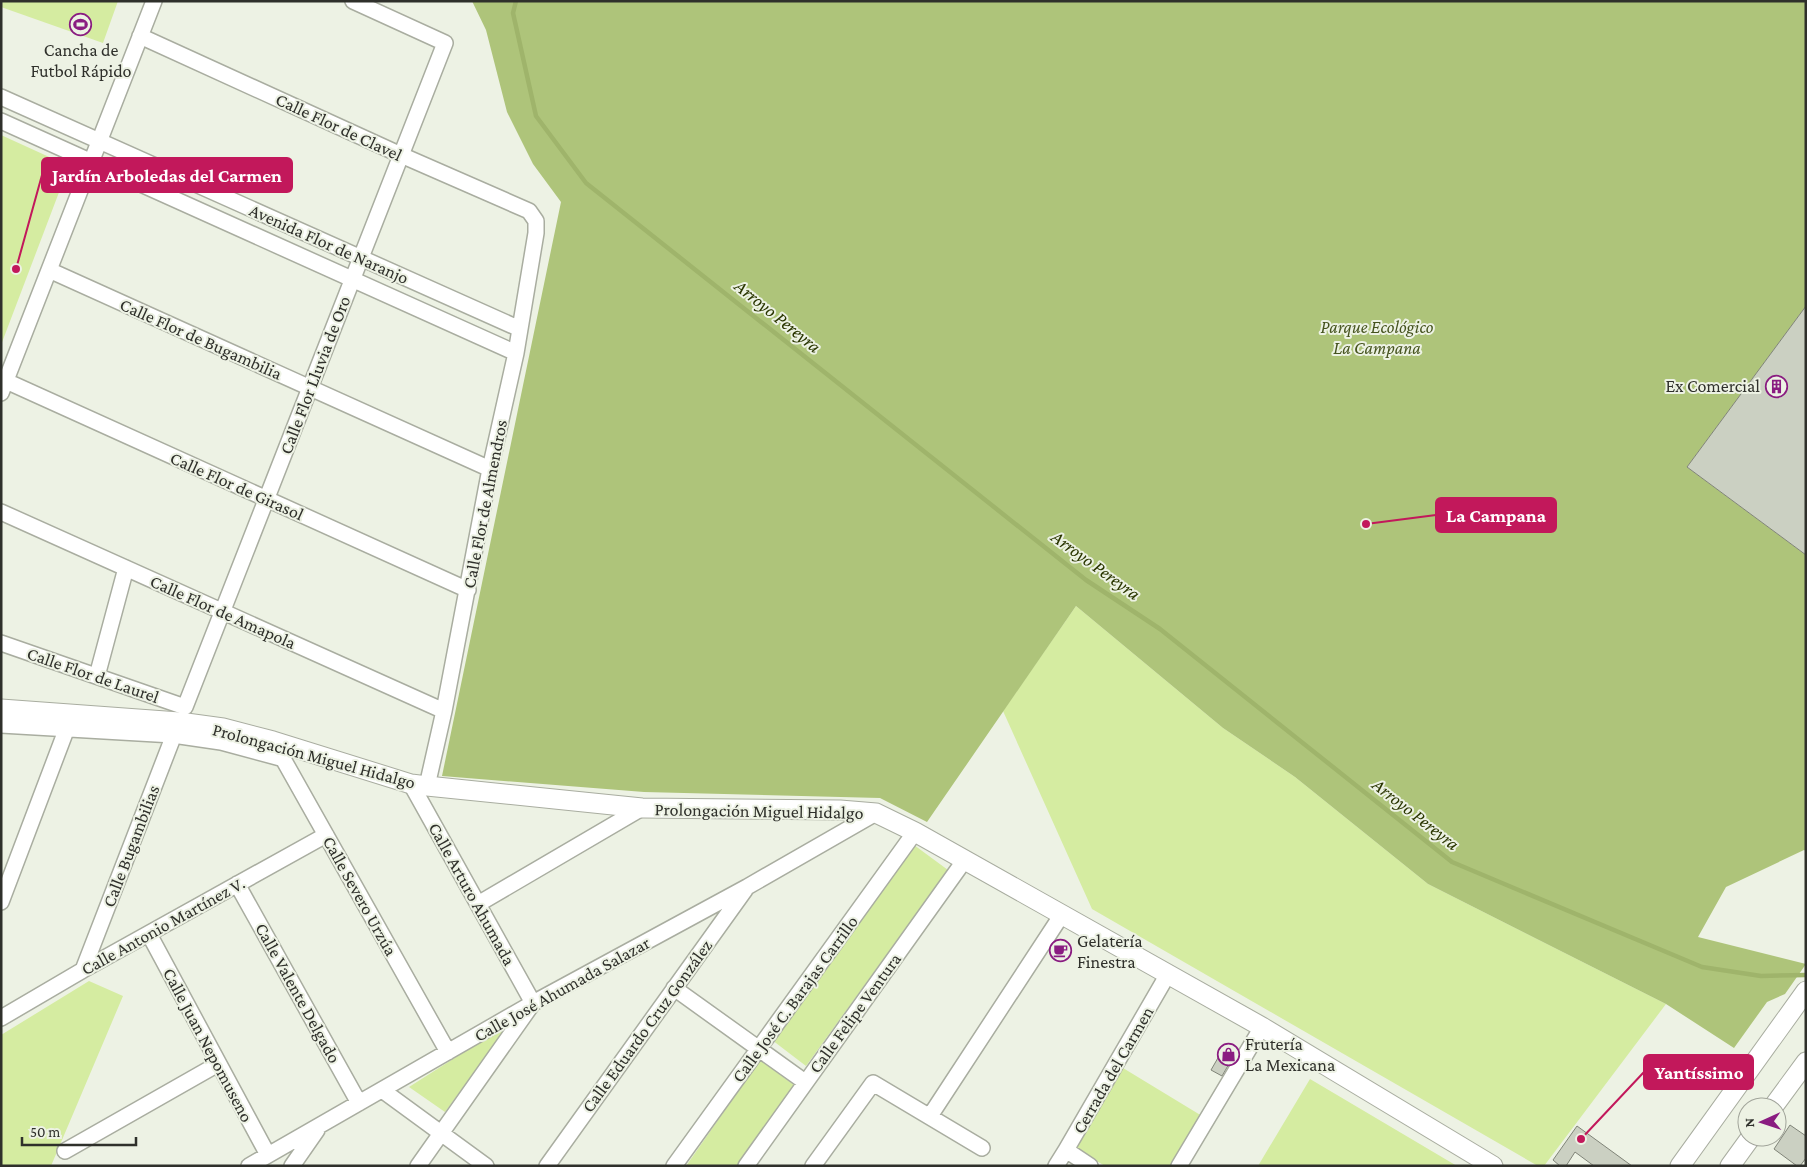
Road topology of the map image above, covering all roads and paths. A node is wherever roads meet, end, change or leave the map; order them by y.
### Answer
1 (154, 1) edge
2 (353, 1) edge
3 (140, 36) junction
4 (1, 97) edge
5 (1, 122) edge
6 (99, 141) junction
7 (401, 155) junction
8 (91, 162) junction
9 (536, 221) joint
10 (361, 258) junction
11 (49, 270) junction
12 (352, 280) junction
13 (520, 329) junction
14 (516, 354) junction
15 (4, 387) edge
16 (310, 388) junction
17 (490, 469) junction
18 (267, 499) junction
19 (1, 512) edge
20 (126, 568) junction
21 (468, 590) junction
22 (222, 612) junction
23 (1, 643) edge
24 (97, 676) junction
25 (1, 709) edge
26 (444, 711) junction
27 (70, 721) junction
28 (179, 721) junction
29 (1, 725) edge
30 (273, 741) junction
31 (284, 759) junction
32 (419, 785) junction
33 (642, 808) junction
34 (876, 813) junction
35 (915, 832) junction
36 (326, 835) junction
37 (964, 861) junction
38 (237, 884) junction
39 (747, 887) junction
40 (1, 902) edge
41 (478, 904) junction
42 (1061, 916) junction
43 (149, 934) junction
44 (83, 970) junction
45 (1168, 974) junction
46 (674, 988) junction
47 (1806, 991) edge
48 (534, 1003) junction
49 (1, 1018) edge
50 (1262, 1027) junction
51 (759, 1048) junction
52 (448, 1052) junction
53 (1806, 1062) edge
54 (218, 1064) junction
55 (805, 1082) junction
56 (382, 1090) junction
57 (1780, 1097) edge
58 (359, 1103) junction
59 (930, 1116) junction
60 (321, 1124) junction
61 (441, 1133) junction
62 (1744, 1147) edge
63 (982, 1148) dead end
64 (1066, 1150) junction
65 (65, 1152) dead end
66 (268, 1155) junction
67 (249, 1166) edge
68 (292, 1166) edge
69 (418, 1166) edge
70 (486, 1166) edge
71 (547, 1166) edge
72 (674, 1166) edge
73 (746, 1166) edge
74 (813, 1166) edge
75 (1056, 1166) edge
76 (1090, 1166) edge
77 (1179, 1166) edge
78 (1493, 1166) edge
79 (1680, 1166) edge
80 (1730, 1166) edge

1 - 3 street
2 - 7 street, Calle Flor Lluvia de Oro
3 - 6 street
3 - 7 street, Calle Flor de Clavel
4 - 6 street, Avenida Flor de Naranjo
5 - 8 street, Avenida Flor de Naranjo
6 - 8 street
6 - 10 street, Avenida Flor de Naranjo
7 - 9 street, Calle Flor de Clavel
7 - 10 street, Calle Flor Lluvia de Oro
8 - 11 street
8 - 12 street, Avenida Flor de Naranjo
9 - 13 street, Calle Flor de Almendros
10 - 12 street, Calle Flor Lluvia de Oro
10 - 13 street, Avenida Flor de Naranjo
11 - 15 street
11 - 16 street, Calle Flor de Bugambilia
12 - 14 street, Avenida Flor de Naranjo
12 - 16 street, Calle Flor Lluvia de Oro
13 - 14 street, Calle Flor de Almendros
14 - 17 street, Calle Flor de Almendros
15 - 18 street, Calle Flor de Girasol
16 - 17 street, Calle Flor de Bugambilia
16 - 18 street, Calle Flor Lluvia de Oro
17 - 21 street, Calle Flor de Almendros
18 - 21 street, Calle Flor de Girasol
18 - 22 street, Calle Flor Lluvia de Oro
19 - 20 street, Calle Flor de Amapola
20 - 22 street, Calle Flor de Amapola
20 - 24 street
21 - 26 street, Calle Flor de Almendros
22 - 26 street, Calle Flor de Amapola
22 - 28 street, Calle Flor Lluvia de Oro
23 - 24 street, Calle Flor de Laurel
24 - 28 street, Calle Flor de Laurel
25 - 27 main road, Prolongación Miguel Hidalgo
26 - 32 street, Calle Flor de Almendros
27 - 28 main road, Prolongación Miguel Hidalgo
27 - 29 street
27 - 40 street
28 - 30 main road, Prolongación Miguel Hidalgo
28 - 31 street, Calle Flor de Laurel
28 - 44 street, Calle Bugambilias
30 - 31 street, Calle Severo Urzúa
30 - 32 main road, Prolongación Miguel Hidalgo
31 - 36 street, Calle Severo Urzúa
32 - 33 main road, Prolongación Miguel Hidalgo
32 - 41 street, Calle Arturo Ahumada
33 - 34 main road, Prolongación Miguel Hidalgo
33 - 41 street
34 - 35 main road, Prolongación Miguel Hidalgo
34 - 39 street, Calle José Ahumada Salazar
35 - 37 main road, Prolongación Miguel Hidalgo
35 - 51 street, Calle José C. Barajas Carrillo
36 - 38 street, Calle Antonio Martínez V.
36 - 52 street, Calle Severo Urzúa
37 - 42 main road, Prolongación Miguel Hidalgo
37 - 55 street, Calle Felipe Ventura
38 - 43 street, Calle Antonio Martínez V.
38 - 58 street, Calle Valente Delgado
39 - 46 street, Calle Eduardo Cruz González
39 - 48 street, Calle José Ahumada Salazar
41 - 48 street, Calle Arturo Ahumada
42 - 45 main road, Prolongación Miguel Hidalgo
42 - 59 street
43 - 44 street, Calle Antonio Martínez V.
43 - 54 street, Calle Juan Nepomuseno
44 - 49 street, Calle Antonio Martínez V.
45 - 50 main road, Prolongación Miguel Hidalgo
45 - 64 street, Cerrada del Carmen
46 - 51 street
46 - 71 street, Calle Eduardo Cruz González
47 - 79 main road
48 - 52 street, Calle José Ahumada Salazar
48 - 61 street
50 - 77 street
50 - 78 main road, Prolongación Miguel Hidalgo
51 - 55 street
51 - 72 street, Calle José C. Barajas Carrillo
52 - 56 street, Calle José Ahumada Salazar
53 - 57 main road
54 - 65 street
54 - 66 street, Calle Juan Nepomuseno
55 - 73 street, Calle Felipe Ventura
56 - 58 street, Calle José Ahumada Salazar
56 - 61 street
58 - 60 street, Calle José Ahumada Salazar
59 - 63 street
59 - 74 street
60 - 66 street, Calle José Ahumada Salazar
60 - 68 street
61 - 69 street
61 - 70 street
62 - 80 main road
64 - 75 street, Cerrada del Carmen
64 - 76 street
66 - 67 street, Calle José Ahumada Salazar

